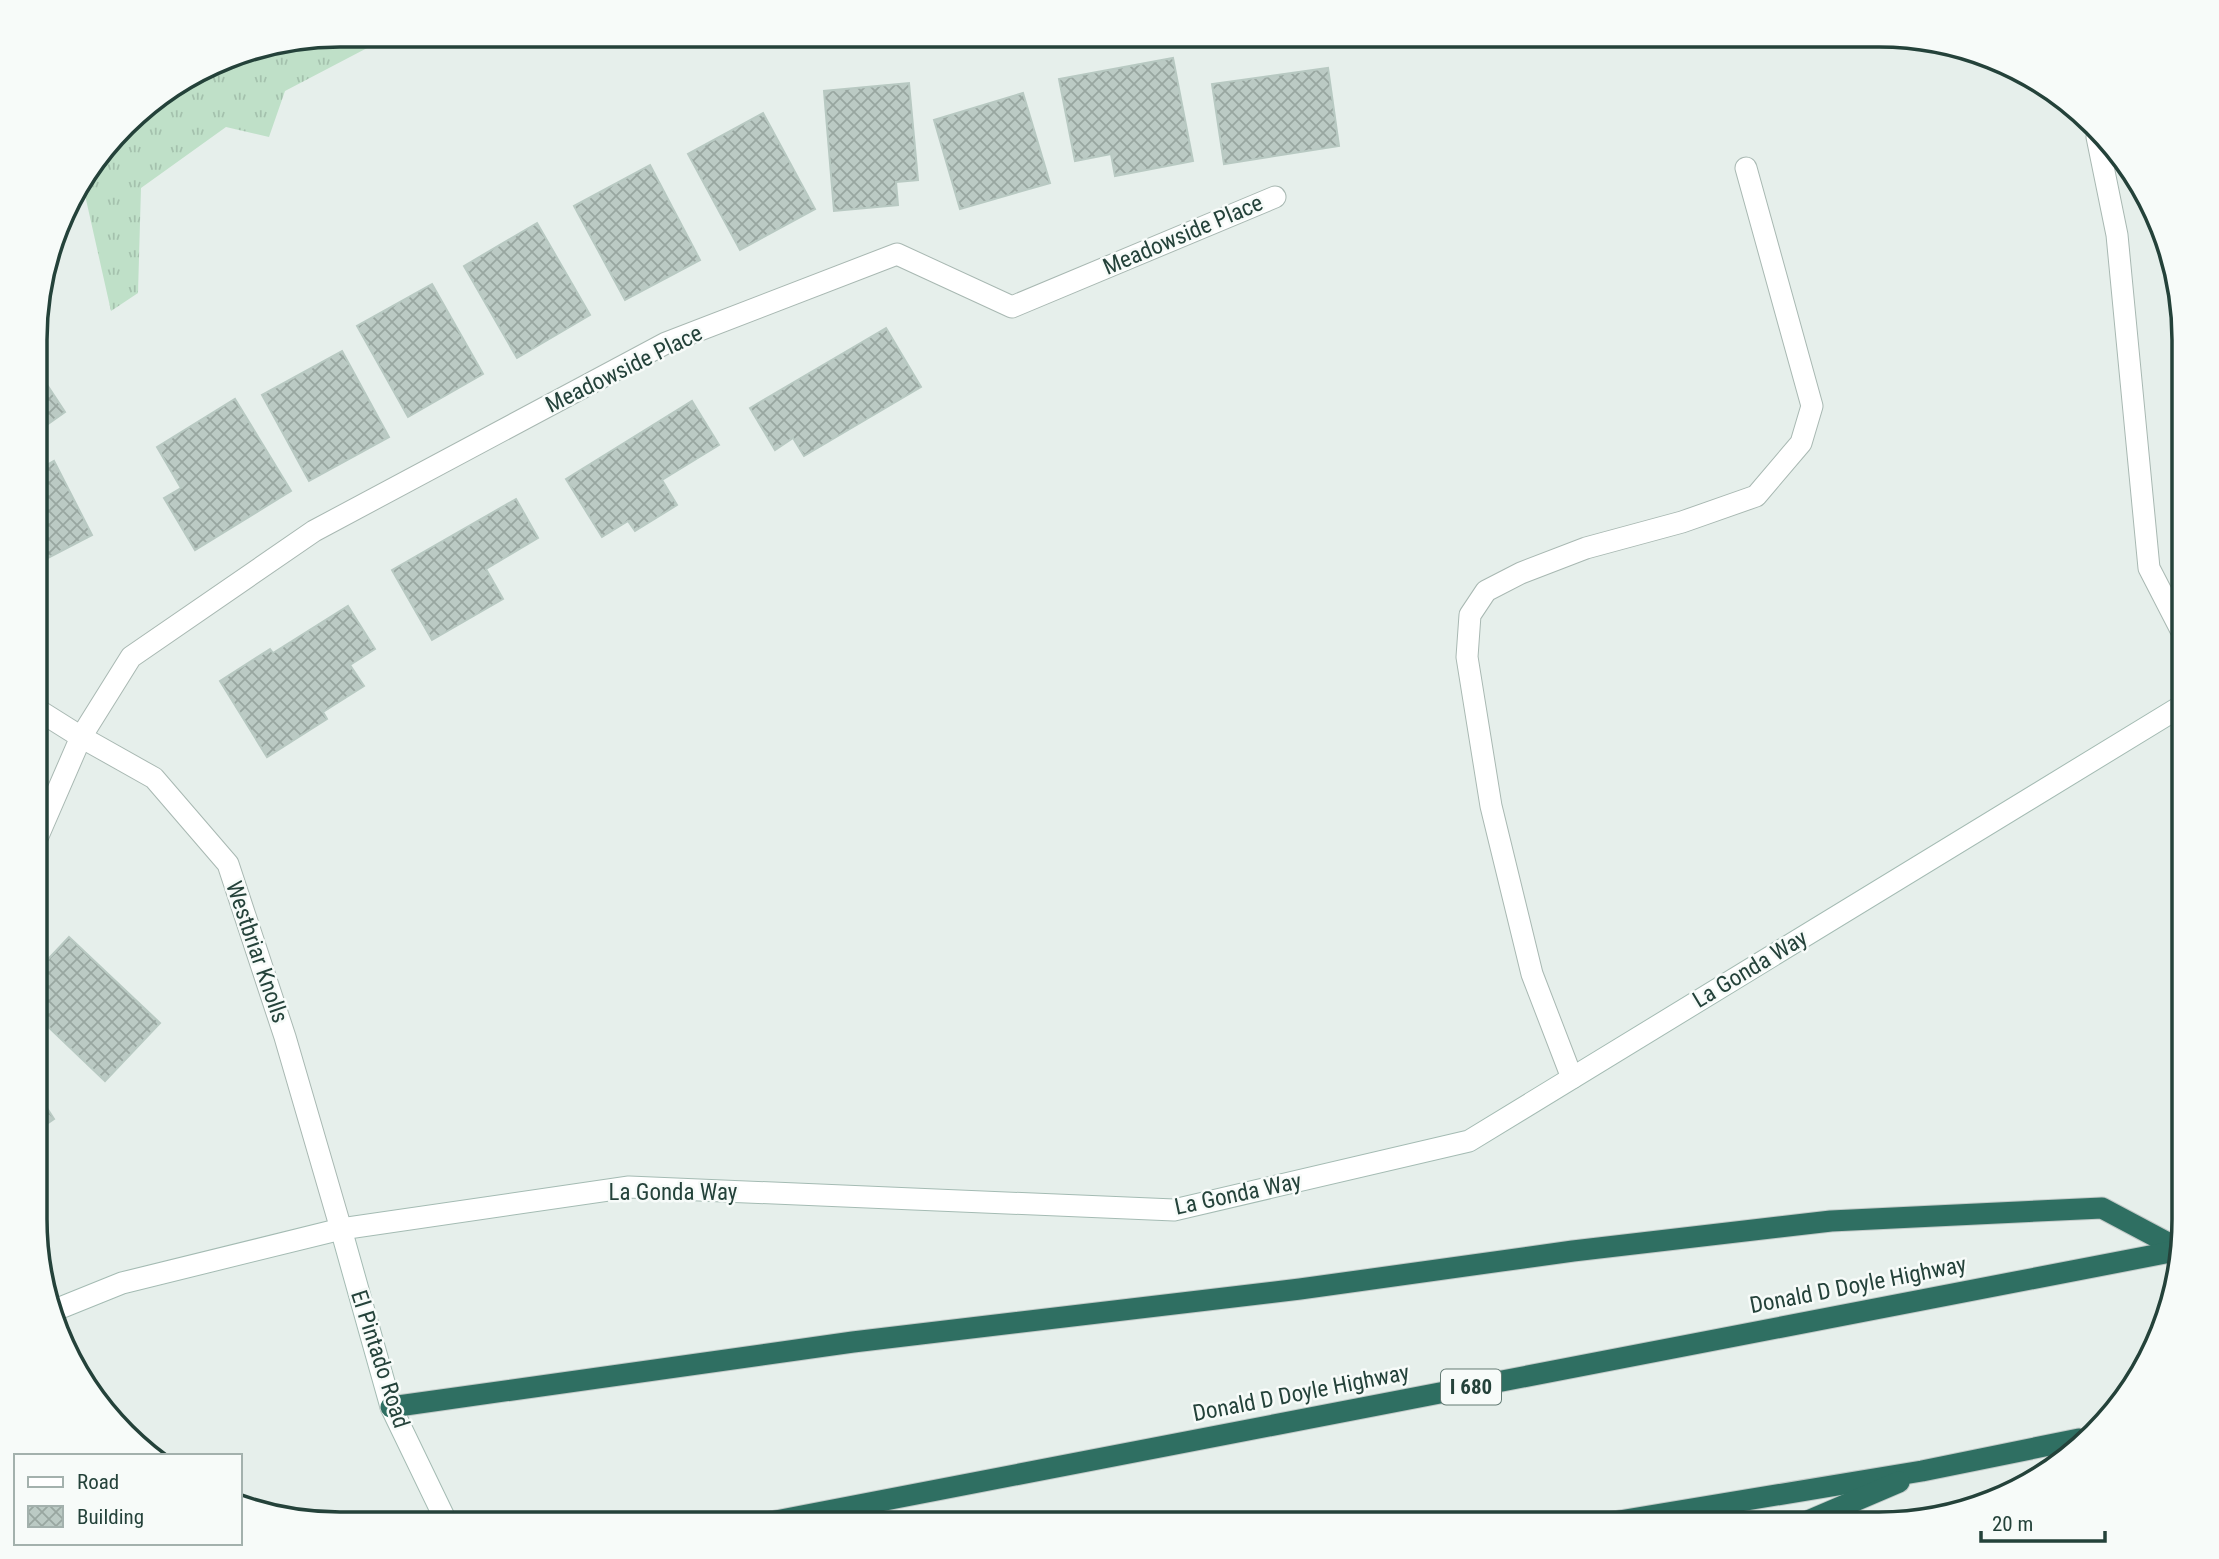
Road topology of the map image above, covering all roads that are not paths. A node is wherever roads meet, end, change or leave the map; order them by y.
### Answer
1 (2099, 147) edge
2 (1746, 168) dead end
3 (1275, 197) dead end
4 (2172, 613) edge
5 (2172, 712) edge
6 (47, 716) edge
7 (81, 737) junction
8 (47, 815) edge
9 (1572, 1078) junction
10 (341, 1229) junction
11 (2170, 1244) edge
12 (2170, 1252) edge
13 (61, 1308) edge
14 (391, 1407) junction
15 (2070, 1441) edge
16 (1922, 1471) junction
17 (442, 1512) edge
18 (823, 1512) edge
19 (1674, 1512) edge
20 (1828, 1512) edge

1 - 4 street
2 - 9 street
3 - 7 street, Meadowside Place
5 - 9 street, La Gonda Way
6 - 7 street, Westbriar Knolls
7 - 8 street, Meadowside Place
7 - 10 street, Westbriar Knolls
9 - 10 street, La Gonda Way
10 - 13 street, La Gonda Way
10 - 14 street, El Pintado Road
11 - 14 highway
12 - 18 highway, Donald D Doyle Highway / I 680
14 - 17 street, El Pintado Road
15 - 16 highway
16 - 19 highway
16 - 20 highway

